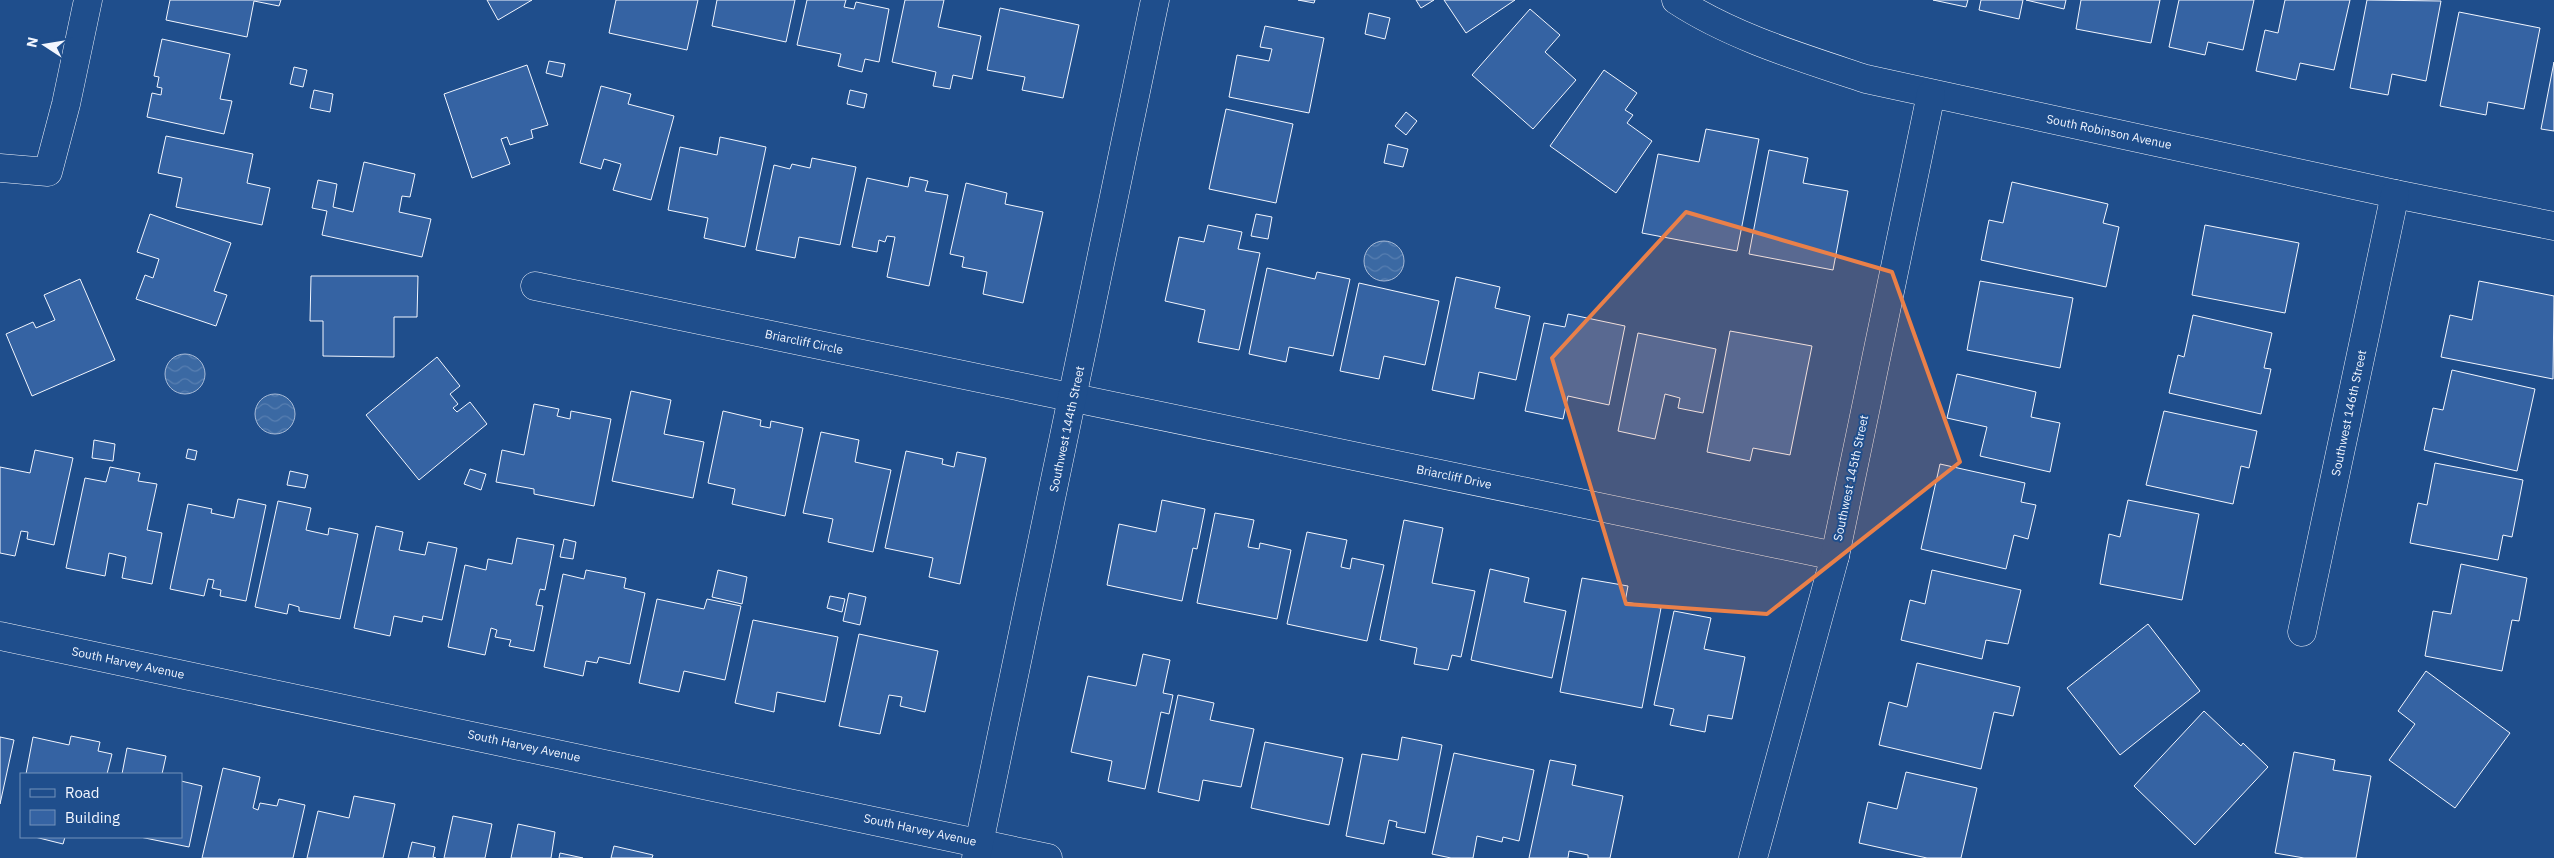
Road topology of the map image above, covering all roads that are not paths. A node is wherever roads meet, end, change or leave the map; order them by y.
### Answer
1 (88, 0) edge
2 (1155, 0) edge
3 (1676, 0) edge
4 (1931, 94) junction
5 (0, 168) edge
6 (2395, 194) junction
7 (2554, 226) edge
8 (536, 286) dead end
9 (1073, 399) junction
10 (1835, 556) junction
11 (2302, 632) dead end
12 (0, 636) edge
13 (977, 850) edge
14 (1048, 858) edge
15 (1753, 858) edge

1 - 5 street
2 - 9 street, Southwest 144th Street
3 - 4 street, South Robinson Avenue
4 - 6 street, South Robinson Avenue
4 - 10 street, Southwest 145th Street
6 - 7 street, South Robinson Avenue
6 - 11 street, Southwest 146th Street
8 - 9 street, Briarcliff Circle
9 - 10 street, Briarcliff Drive
9 - 13 street, Southwest 144th Street
10 - 15 street, Southwest 145th Street
12 - 13 street, South Harvey Avenue
13 - 14 street, South Harvey Avenue

